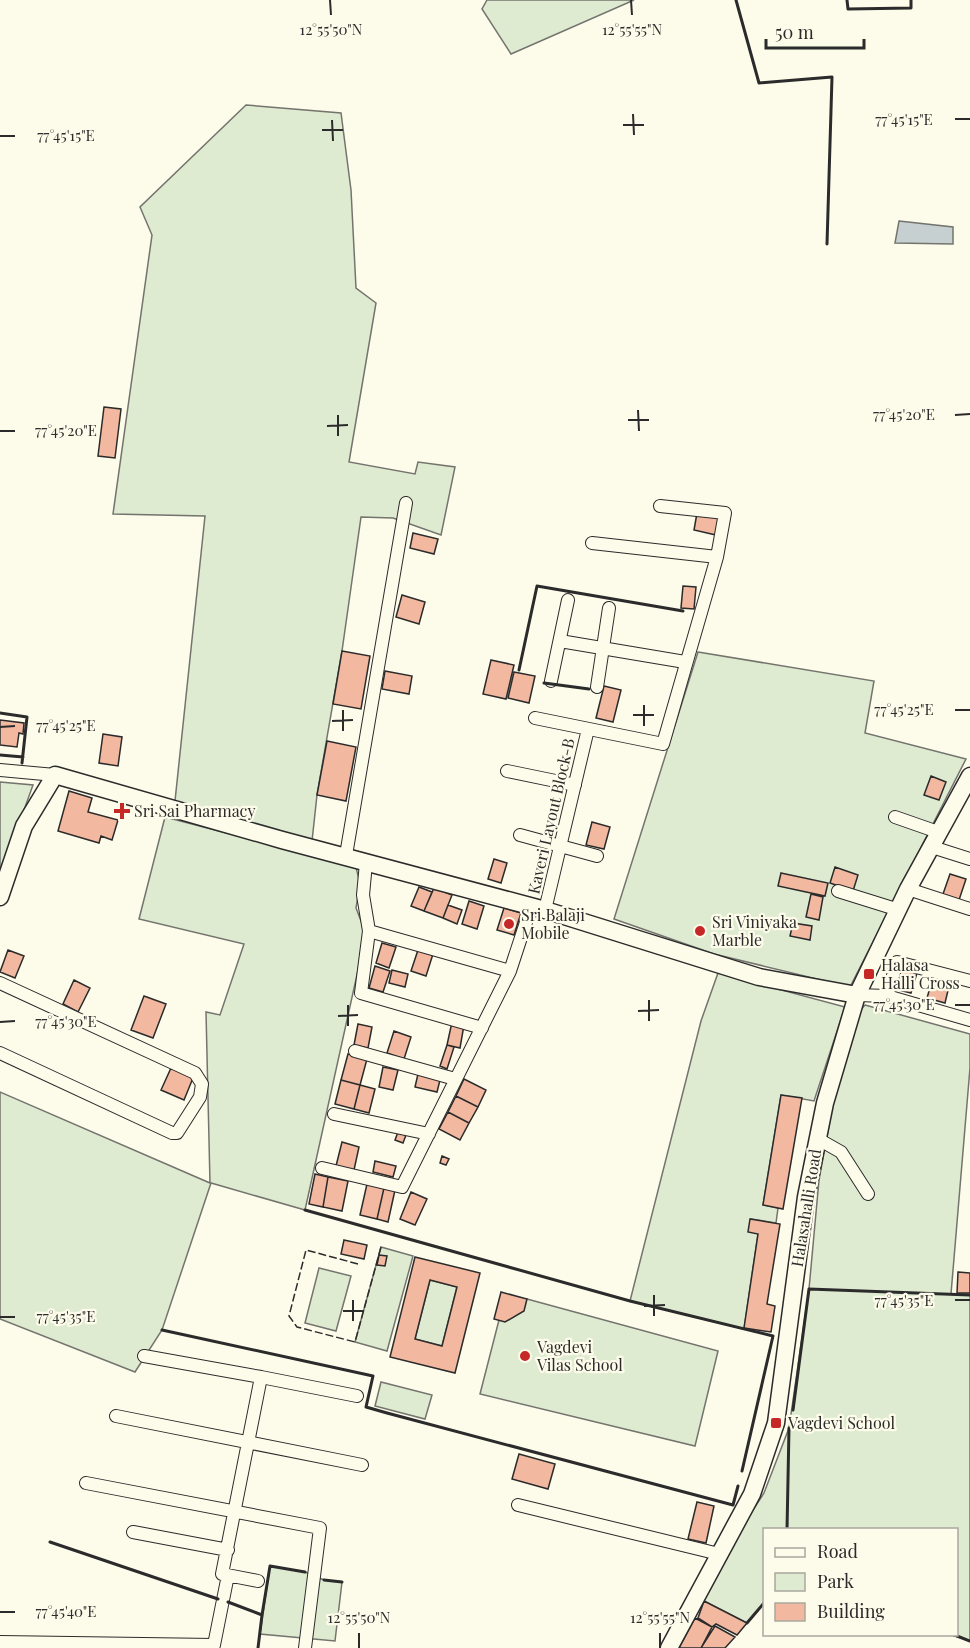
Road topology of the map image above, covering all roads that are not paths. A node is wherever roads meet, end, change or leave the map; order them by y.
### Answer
1 (406, 503) dead end
2 (660, 506) dead end
3 (592, 543) dead end
4 (717, 557) junction
5 (568, 600) dead end
6 (609, 608) dead end
7 (560, 641) junction
8 (603, 648) junction
9 (685, 662) junction
10 (551, 681) dead end
11 (597, 687) dead end
12 (535, 718) dead end
13 (588, 729) junction
14 (0, 770) edge
15 (507, 771) dead end
16 (55, 775) junction
17 (970, 777) edge
18 (575, 785) junction
19 (895, 817) dead end
20 (938, 832) junction
21 (520, 835) dead end
22 (561, 845) junction
23 (932, 848) junction
24 (346, 855) junction
25 (597, 856) dead end
26 (970, 859) edge
27 (366, 863) junction
28 (908, 889) junction
29 (838, 891) dead end
30 (0, 897) edge
31 (538, 909) junction
32 (970, 909) edge
33 (899, 910) junction
34 (369, 931) junction
35 (510, 971) junction
36 (970, 981) edge
37 (0, 983) edge
38 (856, 995) junction
39 (887, 996) junction
40 (970, 1020) edge
41 (482, 1028) junction
42 (355, 1051) dead end
43 (0, 1053) edge
44 (455, 1078) junction
45 (334, 1114) dead end
46 (429, 1134) junction
47 (818, 1138) junction
48 (321, 1168) dead end
49 (868, 1194) dead end
50 (144, 1356) dead end
51 (261, 1377) junction
52 (357, 1396) dead end
53 (116, 1416) dead end
54 (249, 1443) junction
55 (362, 1465) dead end
56 (86, 1483) dead end
57 (518, 1505) dead end
58 (236, 1510) junction
59 (134, 1532) dead end
60 (228, 1550) junction
61 (719, 1554) junction
62 (228, 1575) junction
63 (258, 1581) dead end
64 (0, 1642) edge
65 (305, 1648) edge
66 (669, 1648) edge

1 - 24 street
2 - 4 street
3 - 4 street
4 - 9 street
5 - 7 street
6 - 8 street
7 - 8 street
7 - 10 street
8 - 9 street
8 - 11 street
9 - 13 street
12 - 13 street
13 - 18 street, Kaveri Layout Block-B
14 - 16 street
15 - 18 street
16 - 24 street
16 - 30 street
17 - 20 street, Halasahalli Road
18 - 22 street, Kaveri Layout Block-B
19 - 20 street
20 - 23 street, Halasahalli Road
21 - 22 street
22 - 25 street
22 - 31 street, Kaveri Layout Block-B
23 - 26 street
23 - 28 street, Halasahalli Road
24 - 27 street
27 - 31 street
27 - 34 street
28 - 32 street
28 - 33 street, Halasahalli Road
29 - 33 street
31 - 35 street, Kaveri Layout Block-B
31 - 38 street
33 - 38 street, Halasahalli Road
34 - 35 street
34 - 41 street
35 - 41 street, Kaveri Layout Block-B
36 - 39 street
37 - 43 street
38 - 39 street
38 - 47 street, Halasahalli Road
39 - 40 street
41 - 44 street, Kaveri Layout Block-B
42 - 44 street
44 - 46 street, Kaveri Layout Block-B
45 - 46 street
46 - 48 street, Kaveri Layout Block-B
47 - 49 street
47 - 61 street, Halasahalli Road
50 - 51 street
51 - 52 street
51 - 54 street
53 - 54 street
54 - 55 street
54 - 58 street
56 - 58 street
57 - 61 street
58 - 60 street
58 - 65 street
59 - 60 street
60 - 62 street
61 - 66 street, Halasahalli Road
62 - 63 street
62 - 64 street

